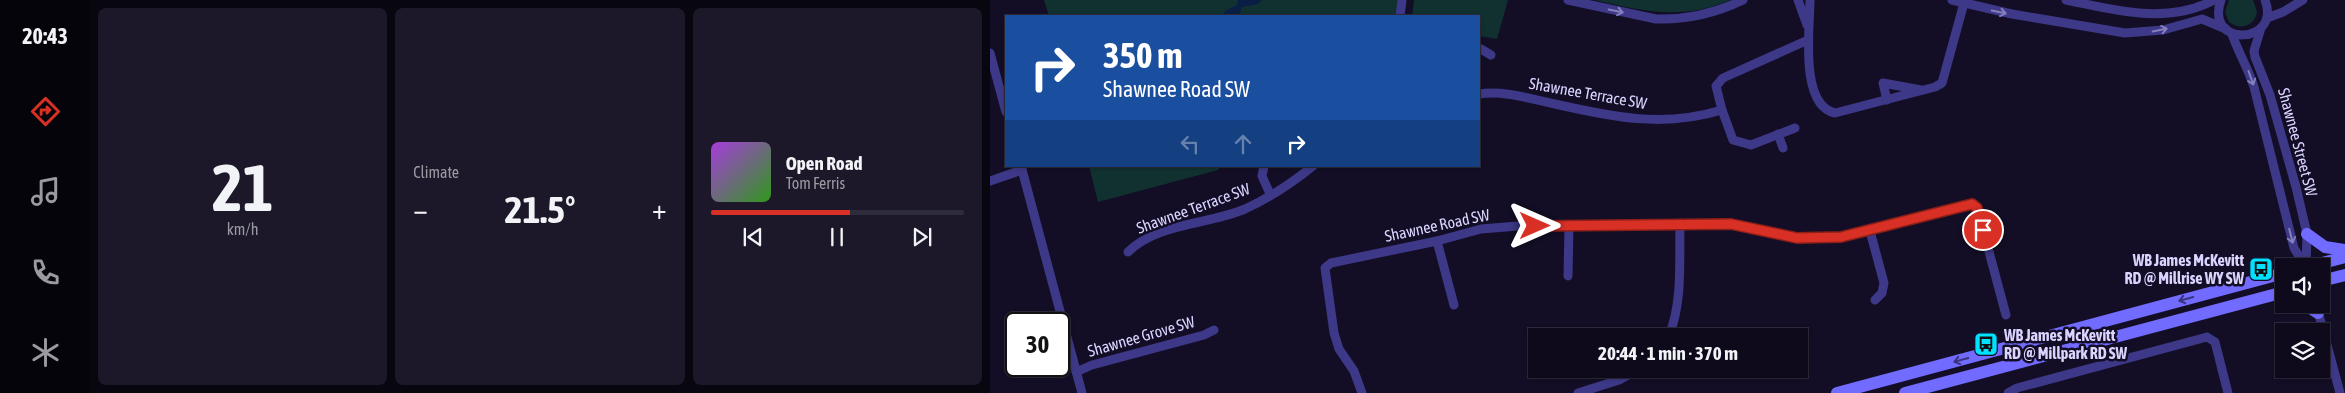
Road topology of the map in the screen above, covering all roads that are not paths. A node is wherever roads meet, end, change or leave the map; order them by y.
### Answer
1 (1568, 0) edge
2 (1743, 0) edge
3 (1798, 0) edge
4 (1810, 0) edge
5 (1952, 0) edge
6 (2066, 0) edge
7 (2214, 0) edge
8 (2221, 0) edge
9 (2265, 0) edge
10 (2303, 0) edge
11 (1403, 2) edge
12 (1964, 3) junction
13 (1400, 15) edge
14 (2266, 18) junction
15 (2261, 28) junction
16 (2229, 31) junction
17 (1808, 35) junction
18 (1480, 49) edge
19 (990, 54) edge
20 (1491, 55) dead end
21 (1924, 90) junction
22 (1480, 94) edge
23 (1887, 100) junction
24 (1005, 108) edge
25 (1722, 110) junction
26 (1795, 128) dead end
27 (1778, 134) junction
28 (1783, 148) dead end
29 (2285, 151) junction
30 (2272, 155) junction
31 (1264, 167) edge
32 (1312, 167) edge
33 (1022, 168) edge
34 (990, 181) edge
35 (1270, 194) junction
36 (1680, 224) junction
37 (1569, 226) junction
38 (1870, 231) junction
39 (2307, 234) junction
40 (1437, 242) junction
41 (2345, 250) edge
42 (1128, 252) dead end
43 (2345, 257) edge
44 (2301, 258) edge
45 (2306, 258) edge
46 (2330, 261) edge
47 (2345, 274) edge
48 (2275, 275) edge
49 (1568, 276) dead end
50 (2330, 278) edge
51 (2275, 295) edge
52 (2262, 299) junction
53 (1875, 300) dead end
54 (2275, 300) edge
55 (1454, 305) dead end
56 (2318, 313) edge
57 (2006, 315) dead end
58 (1672, 328) edge
59 (1214, 330) dead end
60 (1076, 372) junction
61 (1623, 378) edge
62 (1590, 392) edge
63 (1082, 393) edge
64 (1362, 393) edge
65 (1578, 393) edge
66 (1837, 393) edge
67 (1905, 393) edge
68 (2008, 393) edge
69 (2228, 393) edge
70 (2340, 393) edge

1 -> 2 street
3 - 17 street
4 - 17 street
5 - 12 street
6 - 7 street
8 - 16 street, Shawnee Street SW
9 - 14 street
10 - 14 street
11 - 13 street
12 -> 16 street
12 - 21 street
14 - 15 street, Shawnee Street SW
15 - 16 street
15 - 29 street, Shawnee Street SW
16 -> 30 street, Shawnee Street SW
17 - 23 street
17 - 25 street
18 - 20 street
19 - 24 street
21 - 23 street
21 - 23 street
22 - 25 street, Shawnee Terrace SW
25 - 27 street
26 - 27 street
27 - 28 street
29 - 30 street
29 - 39 street, Shawnee Street SW
30 -> 44 street, Shawnee Street SW
31 - 35 street, Shawnee Terrace SW
32 - 35 street, Shawnee Terrace SW
33 - 34 street
33 - 60 street
35 - 42 street, Shawnee Terrace SW
36 - 37 street, Shawnee Road SW
36 - 38 street, Shawnee Road SW
36 - 58 street
37 - 40 street, Shawnee Road SW
37 - 49 street
38 - 53 street
38 - 57 street, Shawnee Road SW
39 - 41 main road
39 - 45 street, Shawnee Street SW
40 - 55 street
40 - 64 street, Shawnee Road SW
43 - 46 main road
47 - 50 main road
48 -> 66 main road
51 - 52 main road
52 - 54 main road
52 - 67 main road
56 - 70 street
59 - 60 street, Shawnee Grove SW
60 - 63 street
61 - 62 street
62 - 65 street
68 - 69 street

